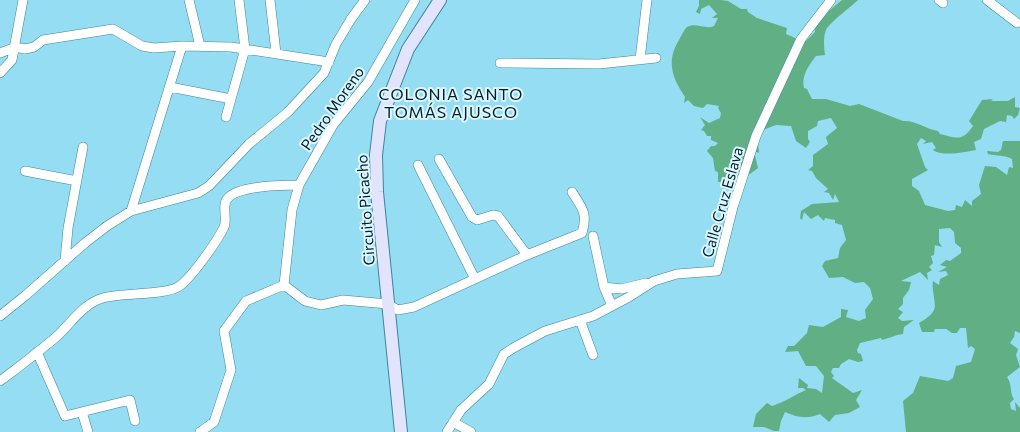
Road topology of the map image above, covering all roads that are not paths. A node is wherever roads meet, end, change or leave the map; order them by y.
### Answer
1 (23, 0) edge
2 (189, 0) edge
3 (238, 0) edge
4 (270, 0) edge
5 (365, 0) edge
6 (415, 0) edge
7 (440, 0) edge
8 (647, 0) edge
9 (831, 0) edge
10 (987, 0) edge
11 (1017, 23) dead end
12 (182, 46) junction
13 (200, 46) junction
14 (16, 47) junction
15 (245, 49) junction
16 (0, 53) edge
17 (276, 53) junction
18 (656, 58) dead end
19 (640, 59) junction
20 (329, 62) junction
21 (500, 63) dead end
22 (0, 73) edge
23 (170, 87) junction
24 (231, 99) junction
25 (226, 117) dead end
26 (83, 147) dead end
27 (439, 159) dead end
28 (418, 165) dead end
29 (25, 171) dead end
30 (77, 181) junction
31 (298, 184) junction
32 (572, 192) dead end
33 (131, 211) junction
34 (593, 236) dead end
35 (527, 254) junction
36 (65, 260) junction
37 (475, 278) junction
38 (654, 281) junction
39 (284, 285) junction
40 (604, 287) junction
41 (388, 304) junction
42 (612, 306) junction
43 (0, 316) edge
44 (580, 320) junction
45 (37, 352) junction
46 (593, 355) dead end
47 (0, 381) edge
48 (82, 412) junction
49 (135, 421) dead end
50 (453, 422) junction
51 (88, 432) edge
52 (200, 432) edge
53 (401, 432) edge
54 (447, 432) edge
55 (471, 432) edge

1 - 14 street
2 - 13 street
3 - 15 street
4 - 17 street
5 - 20 street
6 - 31 street, Pedro Moreno
7 - 41 main road, Circuito Picacho
8 - 19 street
9 - 38 street, Calle Cruz Eslava
10 - 11 street
12 - 13 street
12 - 14 street
12 - 23 street
13 - 15 street
14 - 16 street
14 - 22 street
15 - 17 street
15 - 24 street
17 - 20 street
18 - 19 street
19 - 21 street
20 - 33 street
23 - 24 street
23 - 33 street
24 - 25 street
26 - 30 street
27 - 35 street
28 - 37 street
29 - 30 street
30 - 36 street
31 - 39 street, Pedro Moreno
31 - 45 street
32 - 35 street
33 - 36 street
34 - 40 street
35 - 37 street
36 - 43 street
37 - 41 street
38 - 40 street
38 - 42 street, Calle Cruz Eslava
39 - 41 street
39 - 52 street
40 - 42 street
41 - 53 main road, Circuito Picacho
42 - 44 street, Calle Cruz Eslava
44 - 46 street
44 - 50 street, Calle Cruz Eslava
45 - 47 street
45 - 48 street
48 - 49 street
48 - 51 street
50 - 54 street, Calle Cruz Eslava
50 - 55 street

